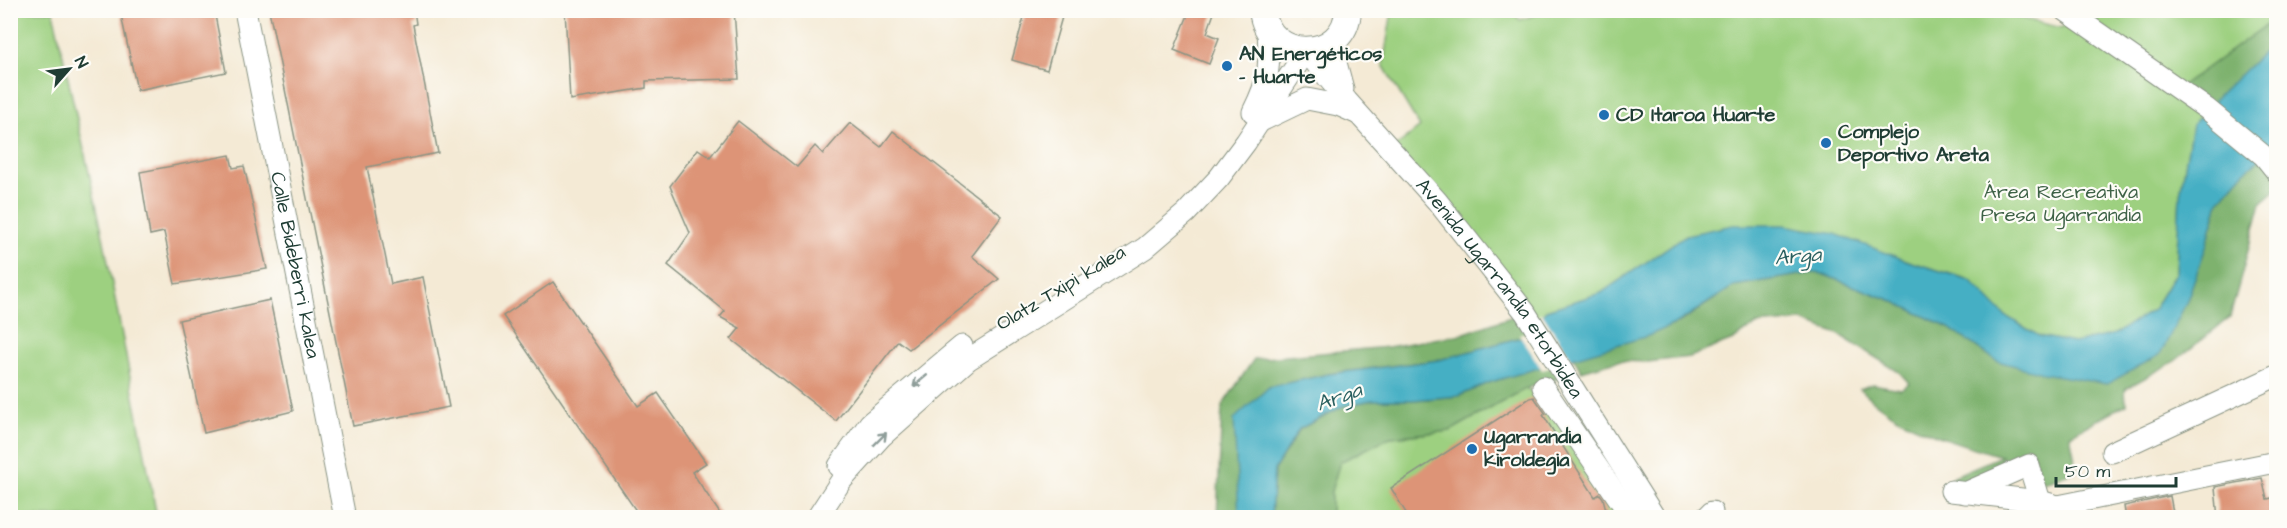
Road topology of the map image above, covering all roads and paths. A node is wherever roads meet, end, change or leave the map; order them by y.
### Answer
1 (245, 10) edge
2 (1348, 10) edge
3 (2065, 10) edge
4 (1263, 16) edge
5 (1335, 38) junction
6 (1306, 51) junction
7 (1353, 108) junction
8 (1259, 122) junction
9 (2270, 163) edge
10 (2276, 377) edge
11 (1543, 387) dead end
12 (2112, 452) dead end
13 (2277, 462) edge
14 (2050, 508) edge
15 (345, 518) edge
16 (804, 518) edge
17 (817, 518) edge
18 (1632, 518) edge
19 (1655, 518) edge

1 - 15 street, Calle Bideberri kalea
2 - 5 main road
3 - 9 street
4 - 6 main road
4 -> 16 street, Olatz Txipi kalea
5 - 6 main road
5 - 7 street, Avenida Ugarrandia etorbidea
6 - 7 street, Avenida Ugarrandia etorbidea
6 - 8 street, Olatz Txipi kalea
7 - 8 street
7 - 19 street, Avenida Ugarrandia etorbidea
17 -> 8 street, Olatz Txipi kalea
10 - 12 street
11 - 18 street
13 - 14 street
14 - 14 street

